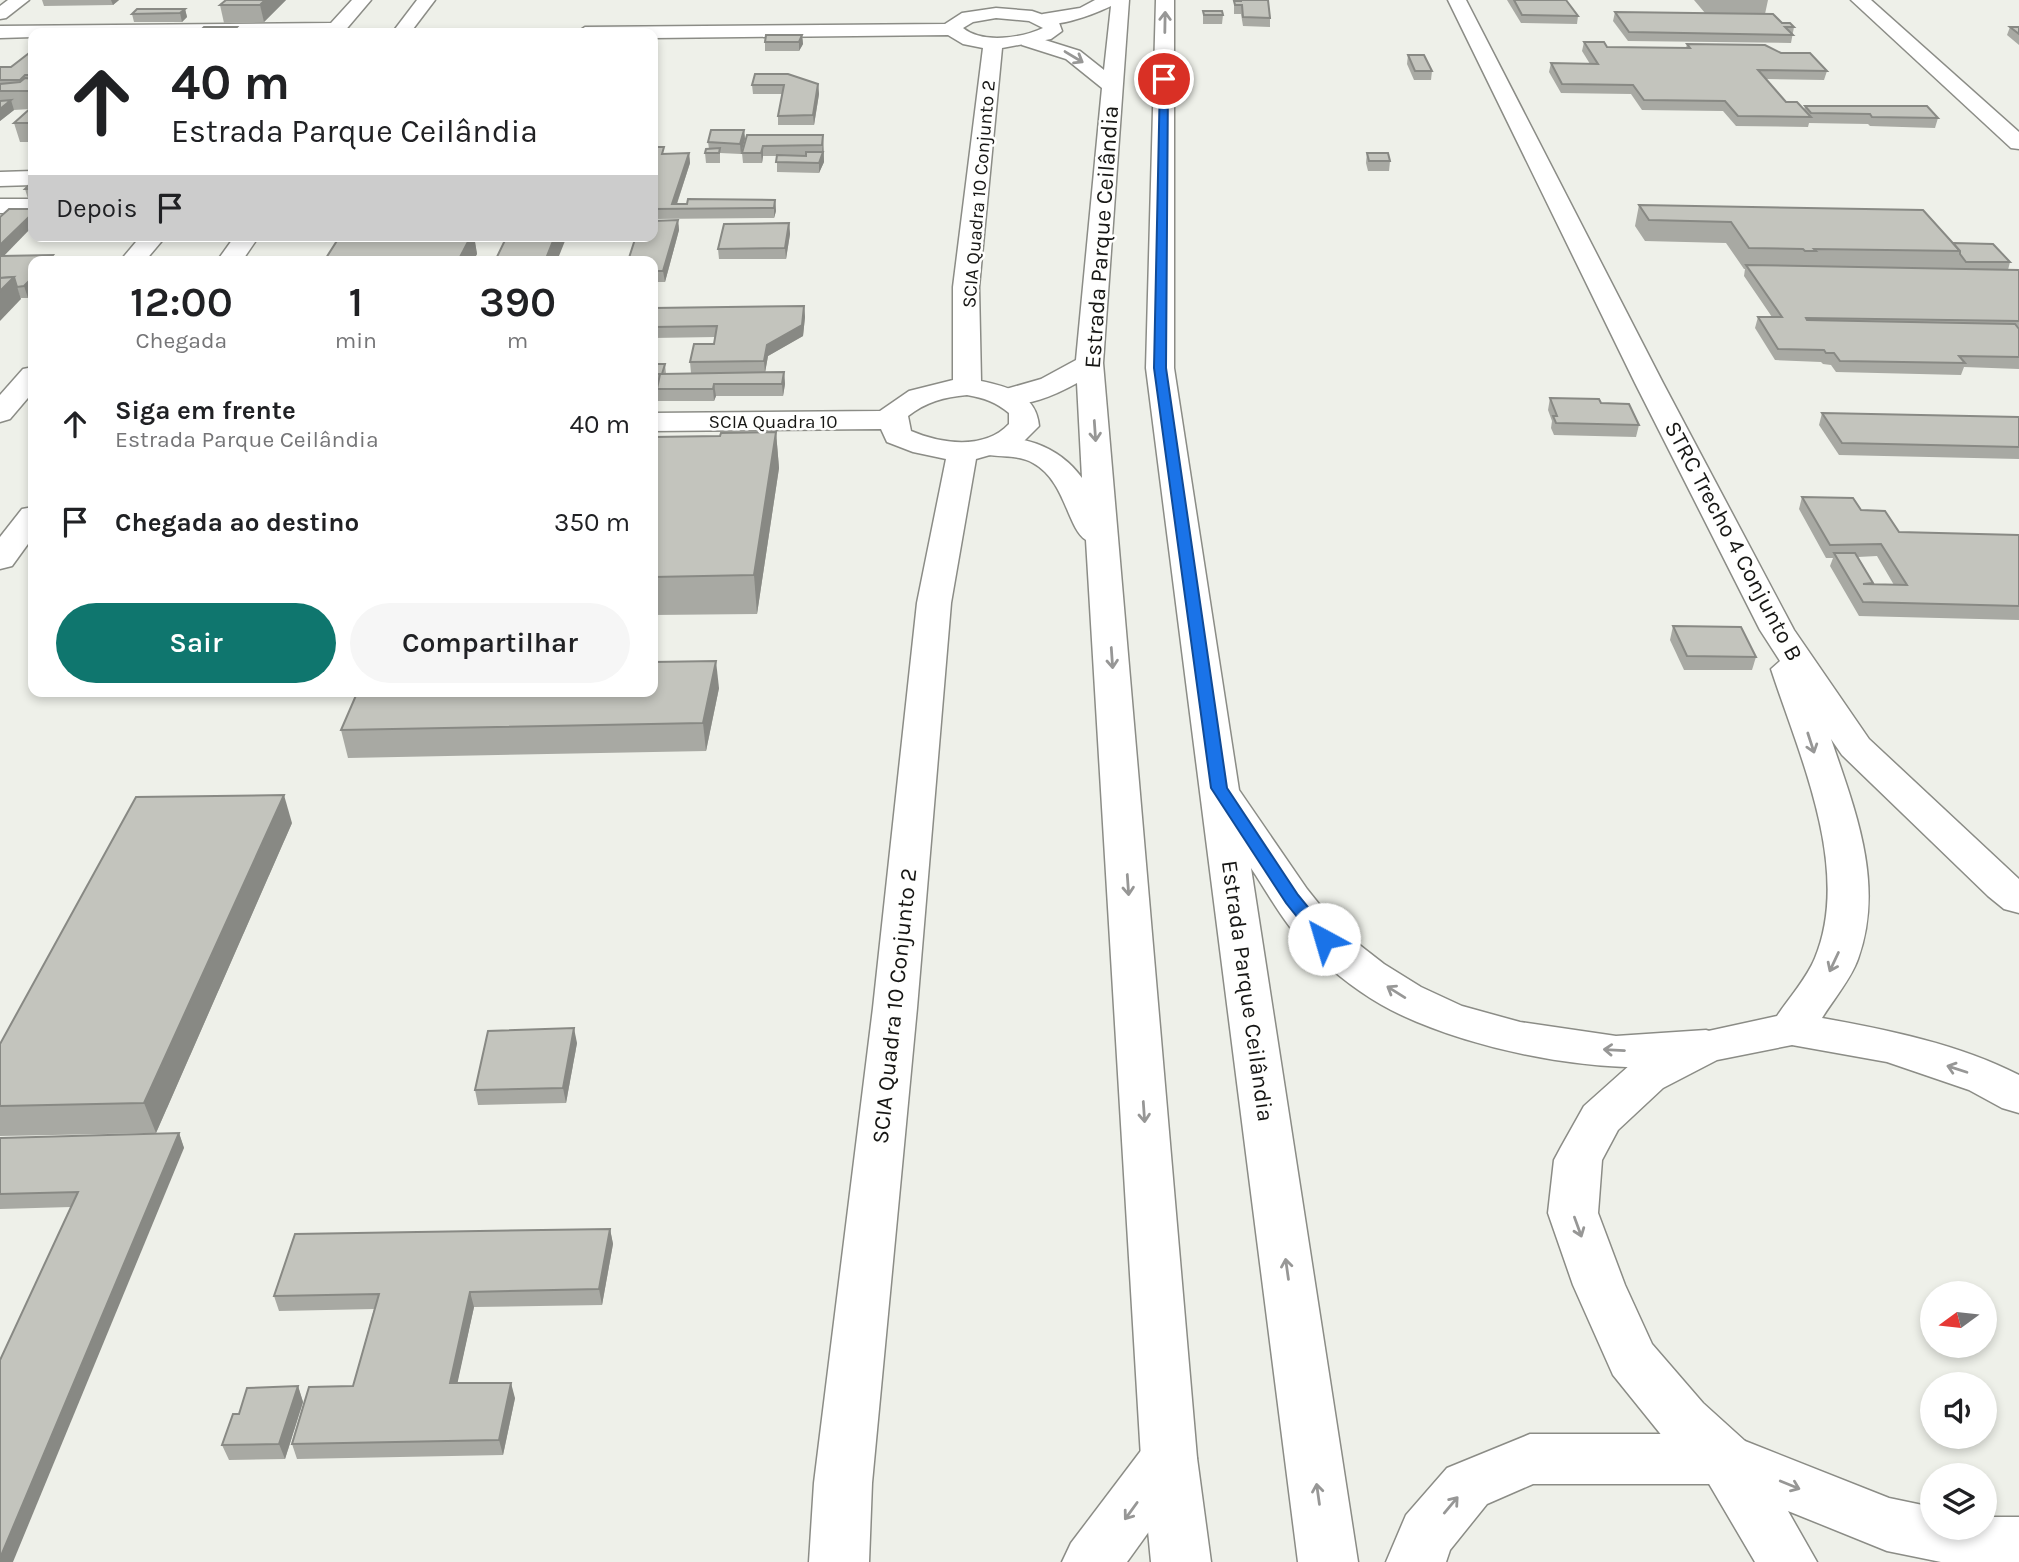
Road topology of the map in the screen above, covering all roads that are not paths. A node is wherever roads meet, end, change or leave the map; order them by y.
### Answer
1 (20, 0) edge
2 (362, 0) edge
3 (426, 0) edge
4 (1108, 0) edge
5 (1119, 0) edge
6 (1165, 0) edge
7 (1457, 0) edge
8 (1860, 0) edge
9 (998, 7) edge
10 (0, 14) edge
11 (1043, 19) junction
12 (338, 28) edge
13 (404, 28) edge
14 (952, 29) junction
15 (0, 32) edge
16 (28, 32) edge
17 (658, 32) edge
18 (1029, 41) junction
19 (993, 43) junction
20 (0, 49) edge
21 (28, 49) edge
22 (1112, 86) junction
23 (2019, 143) edge
24 (28, 178) edge
25 (0, 179) edge
26 (0, 206) edge
27 (28, 206) edge
28 (149, 242) edge
29 (136, 256) edge
30 (1089, 363) junction
31 (28, 380) edge
32 (967, 387) junction
33 (1009, 397) junction
34 (1, 410) edge
35 (894, 420) junction
36 (658, 422) edge
37 (975, 449) junction
38 (28, 523) edge
39 (1104, 558) junction
40 (0, 559) edge
41 (1777, 630) junction
42 (1219, 788) junction
43 (2019, 899) edge
44 (1792, 1029) junction
45 (1706, 1046) junction
46 (2019, 1096) edge
47 (1169, 1458) junction
48 (1725, 1459) junction
49 (2019, 1545) edge
50 (838, 1562) edge
51 (1092, 1562) edge
52 (1181, 1562) edge
53 (1328, 1562) edge
54 (1416, 1562) edge
55 (1787, 1562) edge

1 - 10 main road
2 - 12 main road
3 - 13 main road
4 - 11 main road
5 - 22 main road, Estrada Parque Ceilândia
42 -> 6 main road, Estrada Parque Ceilândia
7 - 41 main road, STRC Trecho 4 Conjunto B
8 - 23 main road
9 - 11 main road
9 - 14 main road
11 - 18 main road
14 - 17 main road
14 - 19 main road
15 - 16 main road
18 - 19 main road
18 -> 22 main road
19 - 32 main road, SCIA Quadra 10 Conjunto 2
20 - 21 main road
22 - 30 main road, Estrada Parque Ceilândia
24 - 25 main road
26 - 27 main road
28 - 29 main road
30 - 33 main road
30 -> 39 main road, Estrada Parque Ceilândia
31 - 34 main road
32 - 33 main road
32 - 35 main road
33 - 37 main road
35 - 36 main road, SCIA Quadra 10
35 - 37 main road
37 - 39 main road
37 - 50 main road, SCIA Quadra 10 Conjunto 2
38 - 40 main road
39 -> 47 main road, Estrada Parque Ceilândia
41 - 43 main road, STRC Trecho 4 Conjunto B
41 -> 44 main road
45 -> 42 main road
53 -> 42 main road, Estrada Parque Ceilândia
44 - 45 main road
46 -> 44 main road
45 -> 48 main road
47 -> 51 main road
47 - 52 main road, Estrada Parque Ceilândia
48 -> 49 main road
54 -> 48 main road
48 - 55 main road

